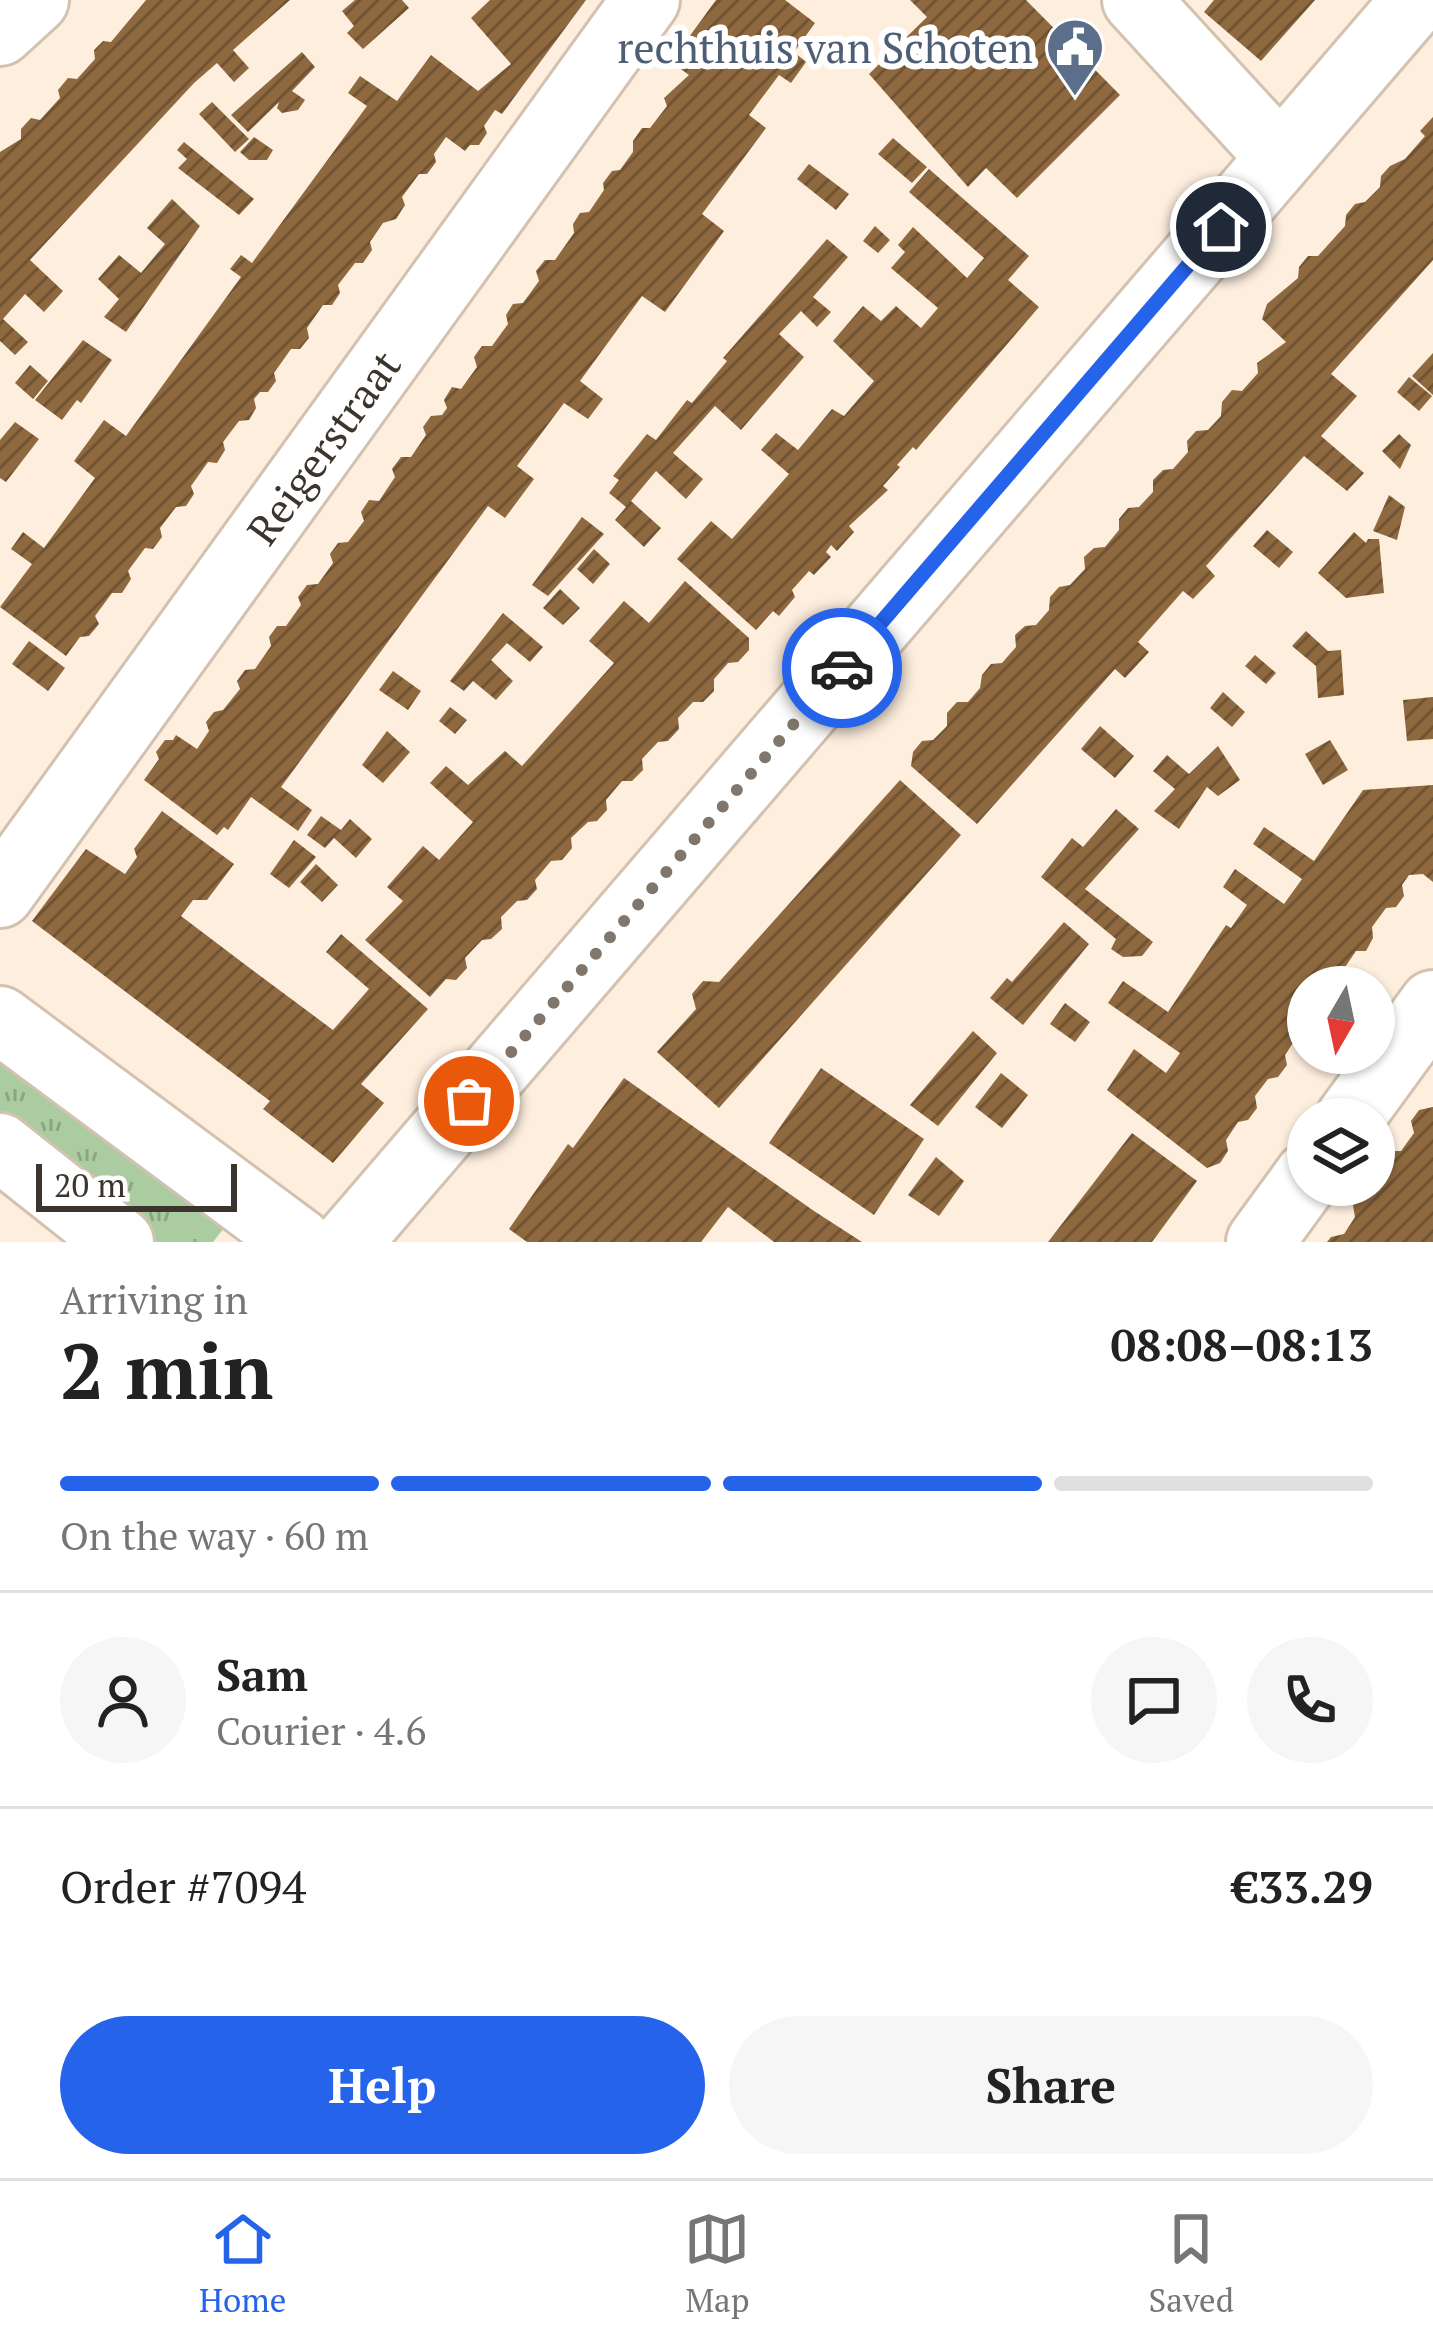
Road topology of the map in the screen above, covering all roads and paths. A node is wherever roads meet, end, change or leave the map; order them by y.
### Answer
1 (35, 0) edge
2 (646, 0) edge
3 (1136, 0) edge
4 (1416, 0) edge
5 (0, 32) edge
6 (1280, 158) junction
7 (0, 894) edge
8 (1433, 1004) edge
9 (0, 1020) edge
10 (1364, 1098) edge
11 (0, 1148) edge
12 (1287, 1205) edge
13 (121, 1242) edge
14 (298, 1242) edge
15 (348, 1242) edge
16 (1260, 1242) edge

1 - 5 street
2 - 7 street, Reigerstraat
3 - 6 street
4 - 6 street
6 - 15 street
8 - 10 street
9 - 14 street
11 - 13 street
12 - 16 street

